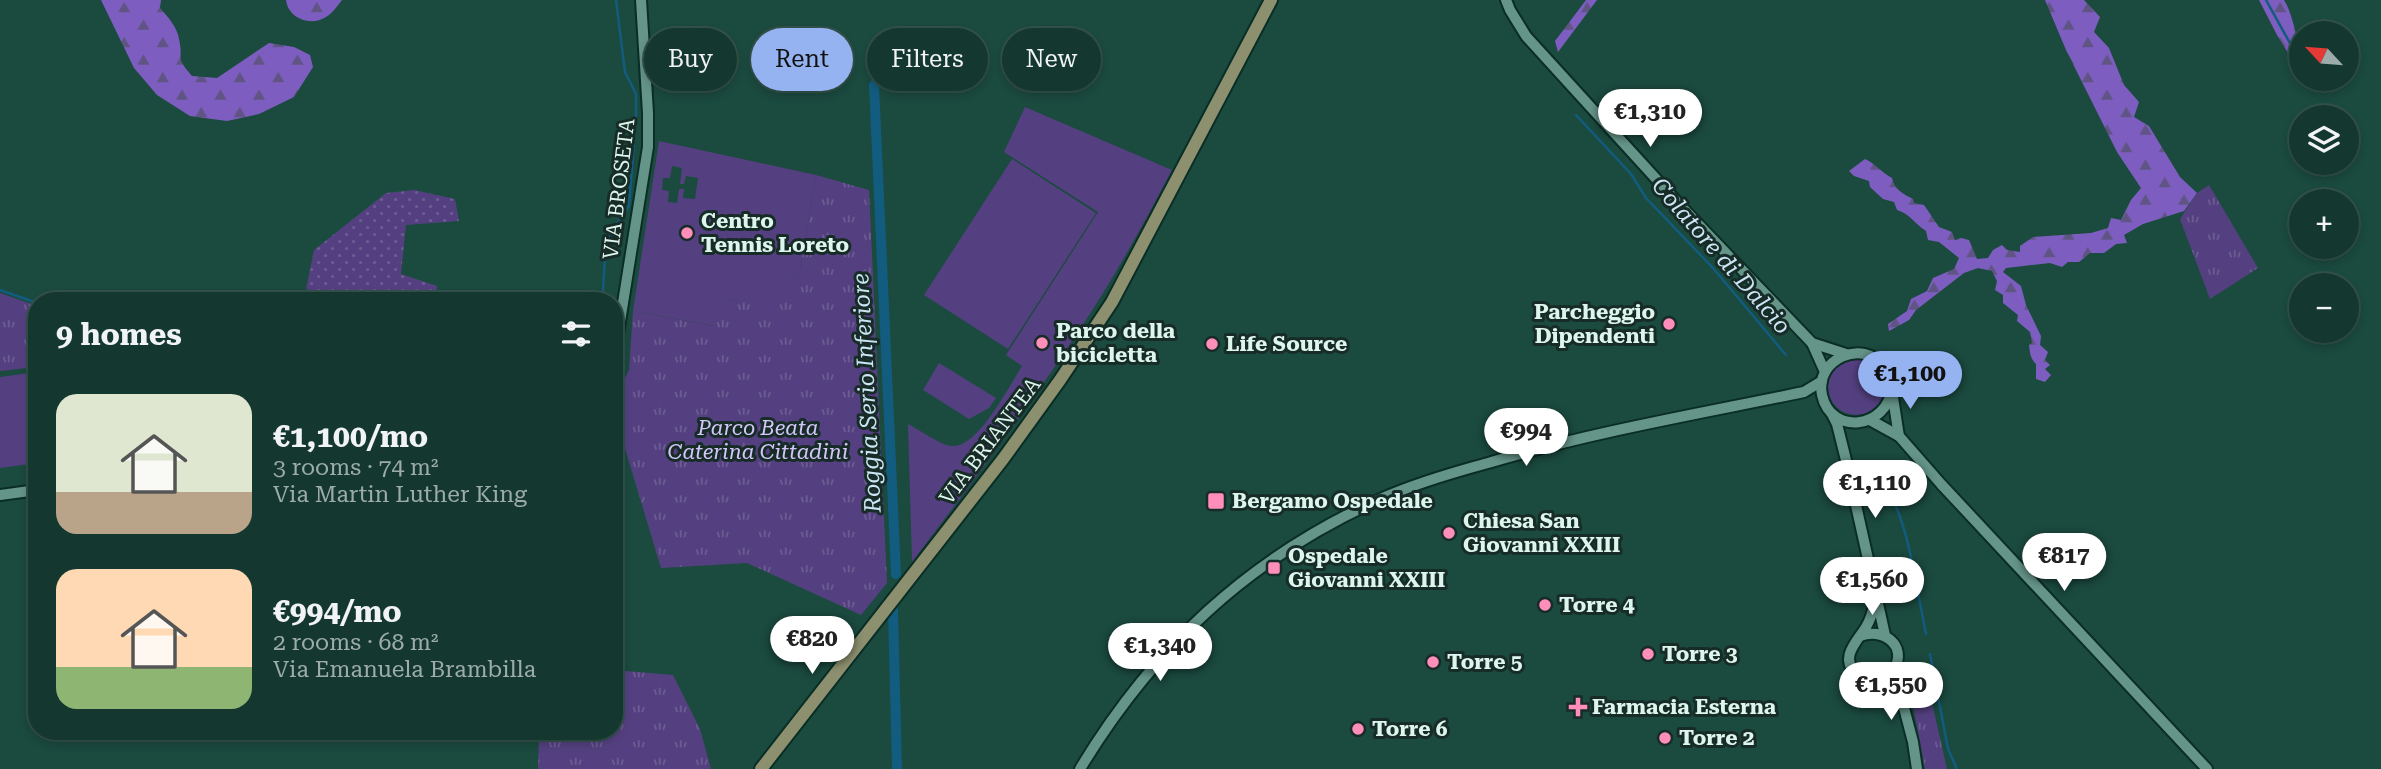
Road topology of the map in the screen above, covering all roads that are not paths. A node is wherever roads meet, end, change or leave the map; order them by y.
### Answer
1 (641, 0) edge
2 (1271, 0) edge
3 (1506, 0) edge
4 (623, 294) edge
5 (1812, 343) junction
6 (1846, 354) junction
7 (1824, 377) junction
8 (1892, 388) junction
9 (1804, 391) junction
10 (1827, 407) junction
11 (1870, 421) junction
12 (1856, 423) junction
13 (1899, 436) junction
14 (1843, 452) junction
15 (28, 491) edge
16 (0, 495) edge
17 (1876, 596) junction
18 (1885, 635) junction
19 (1860, 636) junction
20 (1894, 670) junction
21 (761, 769) edge
22 (1080, 769) edge
23 (1917, 769) edge
24 (2207, 769) edge

1 - 4 street, VIA BROSETA
2 - 21 main road, VIA BRIANTEA
3 - 5 street
5 - 6 street
5 - 7 street
6 - 7 street
6 - 8 street
7 - 9 street
7 - 10 street
8 - 11 street
8 - 13 street
9 - 10 street
9 - 22 street
10 - 12 street
10 - 14 street
11 - 12 street
11 - 13 street
12 - 14 street
13 - 24 street
14 - 17 street
15 - 16 street
17 - 18 street
17 - 19 street
18 - 19 street
18 - 20 street
19 - 20 street
20 - 23 street

